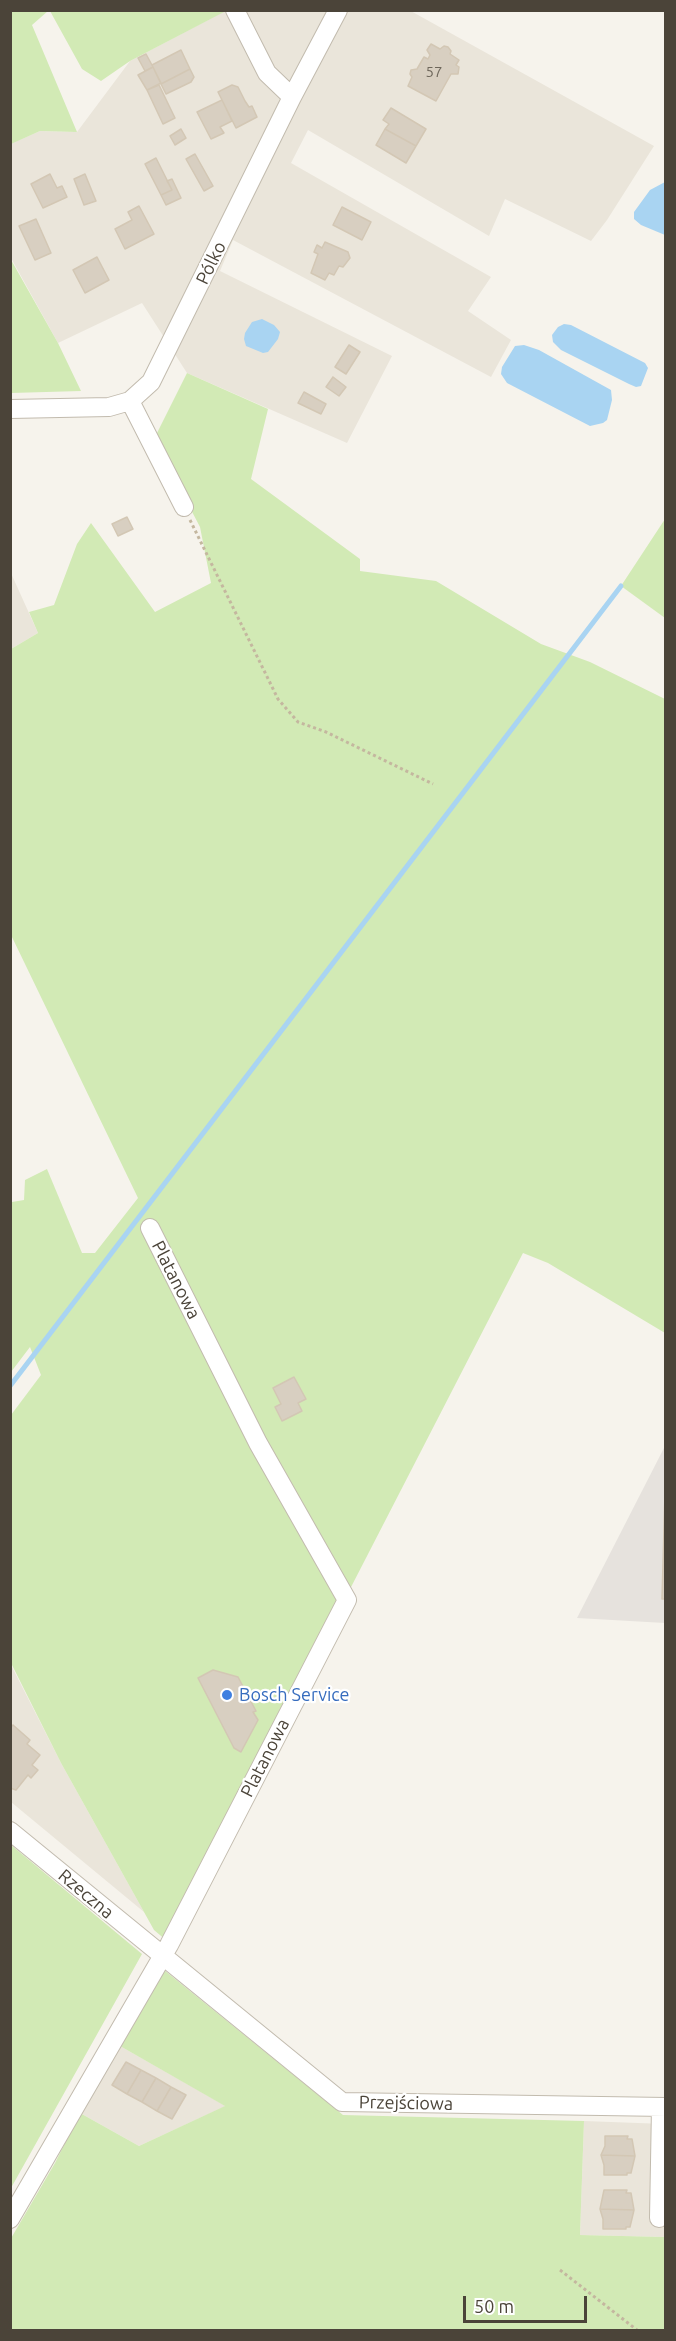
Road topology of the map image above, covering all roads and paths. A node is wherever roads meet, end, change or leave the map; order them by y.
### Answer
1 (235, 10) edge
2 (338, 10) edge
3 (292, 97) junction
4 (130, 401) junction
5 (10, 409) edge
6 (184, 507) joint
7 (433, 784) dead end
8 (150, 1228) dead end
9 (10, 1832) edge
10 (161, 1957) junction
11 (663, 2107) edge
12 (10, 2218) edge
13 (659, 2218) dead end
14 (560, 2270) dead end
15 (637, 2331) edge

1 - 3 street
2 - 3 street, Pólko
3 - 4 street, Pólko
4 - 5 street
4 - 6 street
6 - 7 path
8 - 10 street, Platanowa
9 - 10 street, Rzeczna
10 - 11 street, Przejściowa
10 - 12 street, Platanowa
11 - 13 street
14 - 15 path

